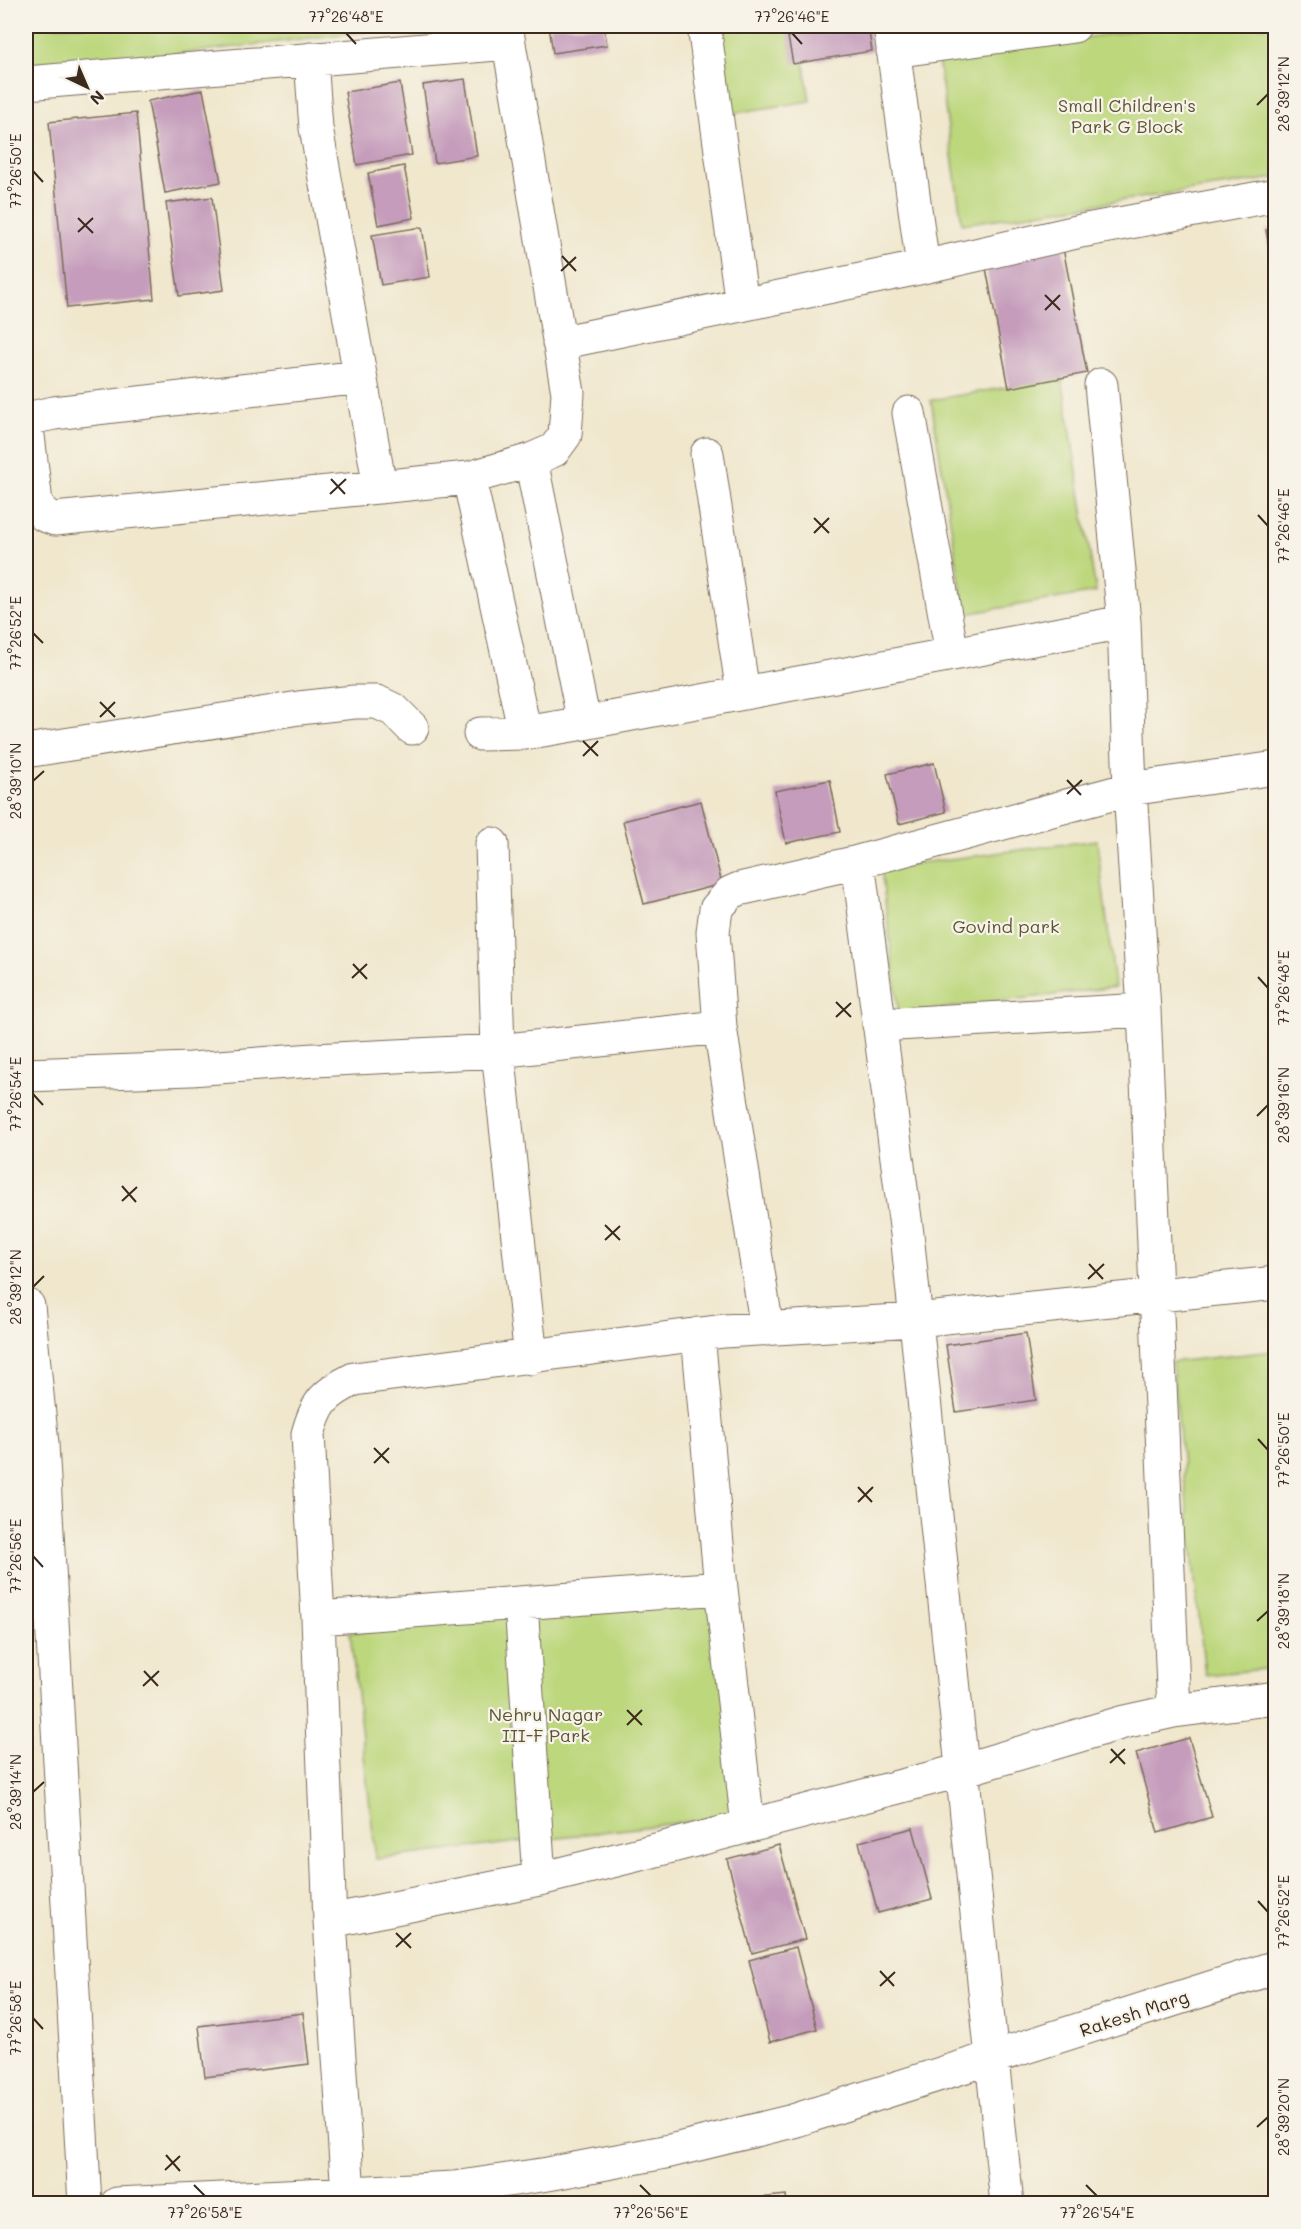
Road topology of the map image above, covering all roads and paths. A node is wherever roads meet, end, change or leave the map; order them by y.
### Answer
1 (704, 26) edge
2 (1074, 26) edge
3 (507, 34) edge
4 (891, 38) edge
5 (311, 59) junction
6 (26, 83) edge
7 (1275, 195) edge
8 (923, 267) junction
9 (742, 305) junction
10 (559, 343) junction
11 (360, 377) junction
12 (1101, 385) dead end
13 (909, 413) dead end
14 (26, 417) edge
15 (706, 454) dead end
16 (531, 460) junction
17 (469, 478) junction
18 (380, 488) junction
19 (1124, 622) junction
20 (952, 654) junction
21 (743, 693) junction
22 (584, 723) junction
23 (412, 728) dead end
24 (525, 733) junction
25 (480, 734) dead end
26 (26, 752) edge
27 (1275, 768) edge
28 (1130, 789) junction
29 (492, 844) dead end
30 (858, 862) junction
31 (1144, 1010) junction
32 (879, 1025) junction
33 (720, 1027) junction
34 (498, 1051) junction
35 (26, 1075) edge
36 (1275, 1283) edge
37 (1156, 1295) junction
38 (28, 1306) dead end
39 (916, 1320) junction
40 (767, 1329) junction
41 (698, 1335) junction
42 (531, 1358) junction
43 (721, 1588) junction
44 (521, 1603) junction
45 (318, 1618) junction
46 (1275, 1698) edge
47 (1174, 1711) junction
48 (963, 1770) junction
49 (748, 1826) junction
50 (539, 1879) junction
51 (330, 1921) junction
52 (1275, 1967) edge
53 (993, 2058) junction
54 (348, 2194) junction
55 (165, 2202) edge
56 (85, 2204) edge
57 (117, 2204) edge
58 (1006, 2204) edge

1 - 9 street
2 - 4 street
3 - 5 street
3 - 10 street
4 - 8 street
5 - 6 street
5 - 11 street
7 - 8 street
8 - 9 street
9 - 10 street
10 - 16 street
11 - 14 street
11 - 18 street
12 - 19 street
13 - 20 street
14 - 18 street
15 - 21 street
16 - 17 street
16 - 22 street
17 - 18 street
17 - 24 street
19 - 20 street
19 - 28 street
20 - 21 street
21 - 22 street
22 - 24 street
23 - 26 street
24 - 25 street
27 - 28 street
28 - 30 street
28 - 31 street
29 - 34 street
30 - 32 street
30 - 33 street
31 - 32 street
31 - 37 street
32 - 39 street
33 - 34 street
33 - 40 street
34 - 35 street
34 - 42 street
36 - 37 street
37 - 39 street
37 - 47 street
38 - 56 street
39 - 40 street
39 - 48 street
40 - 41 street
41 - 42 street
41 - 43 street
42 - 45 street
43 - 44 street
43 - 49 street
44 - 45 street
44 - 50 street
45 - 51 street
46 - 47 street
47 - 48 street
48 - 49 street
48 - 53 street
49 - 50 street
50 - 51 street
51 - 54 street
52 - 53 street, Rakesh Marg
53 - 54 street, Rakesh Marg
53 - 58 street
54 - 55 street, Rakesh Marg
55 - 57 street, Rakesh Marg

